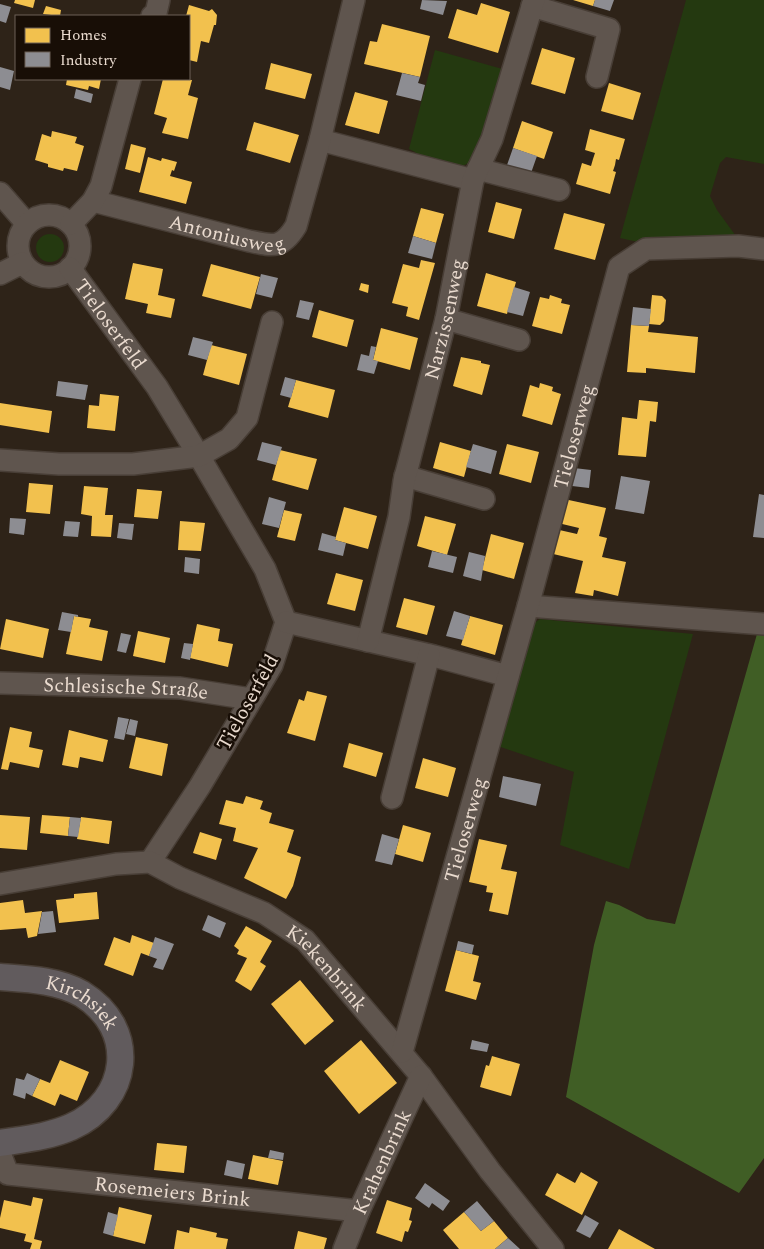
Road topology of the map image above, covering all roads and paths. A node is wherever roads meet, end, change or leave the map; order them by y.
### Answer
1 (159, 0) edge
2 (354, 0) edge
3 (533, 3) edge
4 (153, 15) edge
5 (597, 77) dead end
6 (130, 80) edge
7 (320, 140) junction
8 (475, 174) junction
9 (559, 190) dead end
10 (0, 193) edge
11 (93, 201) junction
12 (27, 224) junction
13 (71, 224) junction
14 (764, 249) edge
15 (22, 263) junction
16 (70, 268) junction
17 (0, 274) edge
18 (446, 319) junction
19 (272, 322) dead end
20 (519, 340) dead end
21 (199, 456) junction
22 (0, 460) edge
23 (406, 476) junction
24 (484, 499) dead end
25 (528, 606) junction
26 (286, 622) junction
27 (764, 624) edge
28 (368, 641) junction
29 (429, 655) junction
30 (508, 676) junction
31 (0, 683) edge
32 (251, 699) junction
33 (392, 798) dead end
34 (150, 862) junction
35 (0, 884) edge
36 (0, 977) edge
37 (402, 1052) junction
38 (421, 1076) junction
39 (0, 1143) edge
40 (0, 1153) edge
41 (359, 1210) junction
42 (344, 1249) edge
43 (553, 1249) edge

1 - 4 street
2 - 7 street, Antoniusweg
3 - 5 street
3 - 8 street, Narzissenweg
6 - 11 street
7 - 8 street
7 - 11 street, Antoniusweg
8 - 9 street
8 - 18 street, Narzissenweg
10 - 12 street
11 - 13 street
12 - 13 street
12 - 15 street
13 - 16 street, Tieloserfeld
14 - 25 street, Tieloserweg
15 - 16 street, Tieloserfeld
15 - 17 street
16 - 21 street, Tieloserfeld
18 - 20 street
18 - 23 street, Narzissenweg
19 - 21 street
21 - 22 street
21 - 26 street, Tieloserfeld
23 - 24 street
23 - 28 street, Narzissenweg
25 - 27 street
25 - 30 street, Tieloserweg
26 - 28 street
26 - 32 street, Tieloserfeld
28 - 29 street
29 - 30 street
29 - 33 street
30 - 37 street, Tieloserweg
31 - 32 street, Schlesische Straße
32 - 34 street, Tieloserfeld
34 - 35 street
34 - 37 street, Kiekenbrink
36 - 39 main road, Kirchsiek
37 - 38 street, Kiekenbrink
38 - 41 street, Krahenbrink
38 - 43 street, Kiekenbrink
40 - 41 street, Rosemeiers Brink
41 - 42 street, Krahenbrink

